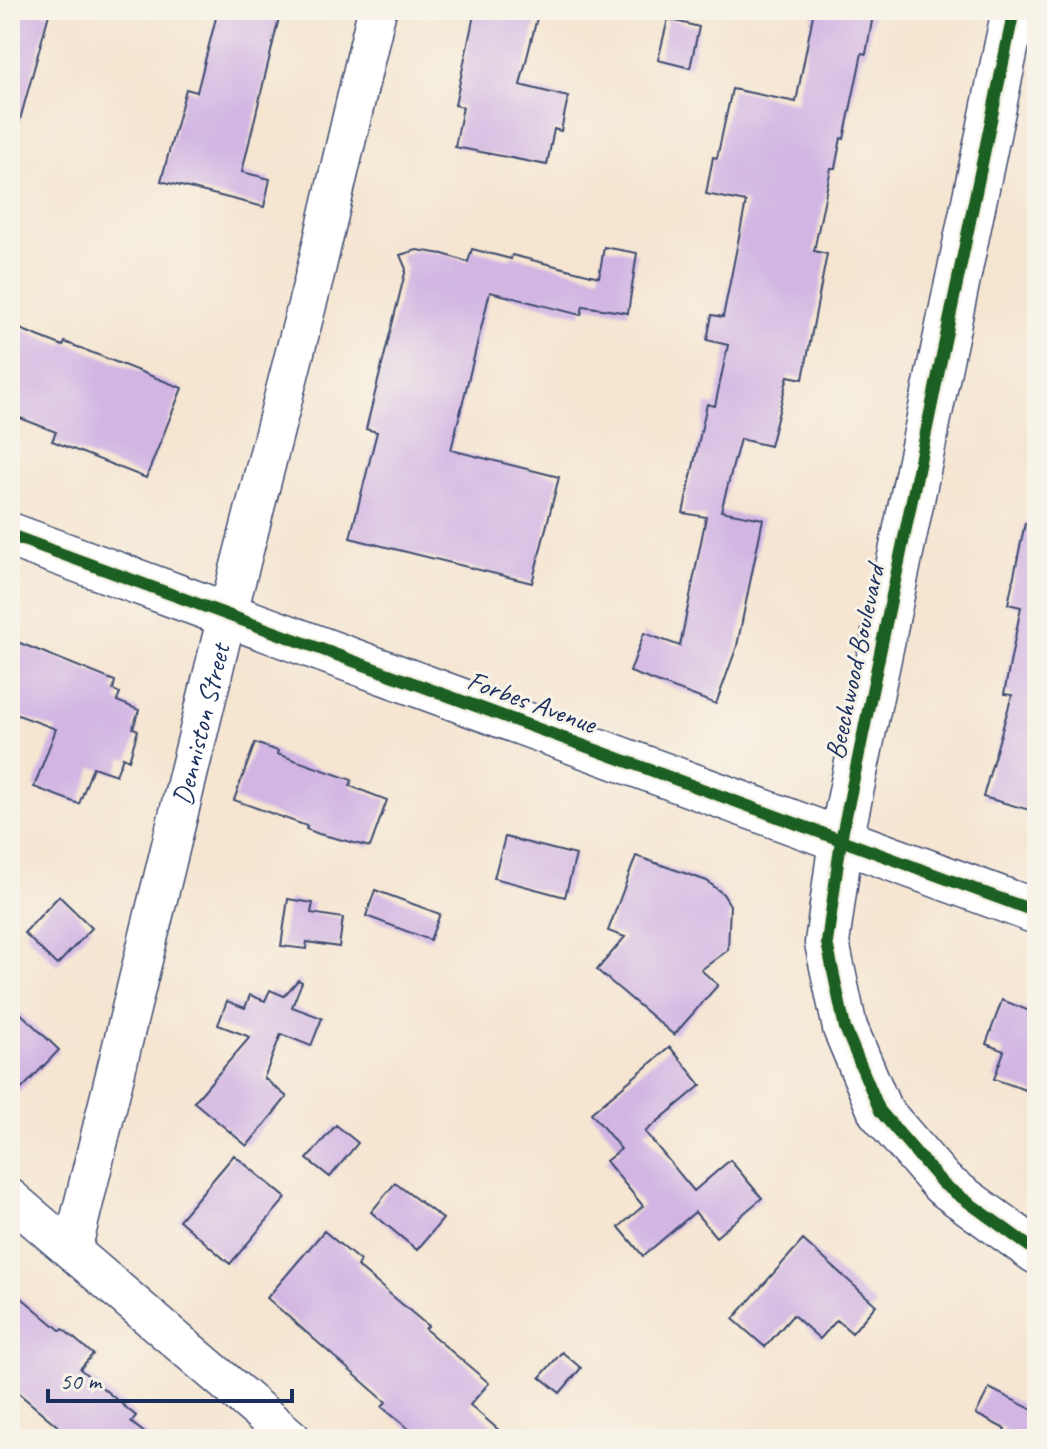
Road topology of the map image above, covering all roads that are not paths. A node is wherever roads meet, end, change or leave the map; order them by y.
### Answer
1 (377, 10) edge
2 (1014, 10) edge
3 (10, 535) edge
4 (228, 615) junction
5 (841, 840) junction
6 (1037, 912) edge
7 (10, 1198) edge
8 (72, 1251) junction
9 (1037, 1252) edge
10 (292, 1439) edge

1 - 4 street, Denniston Street
2 - 5 main road, Beechwood Boulevard
3 - 4 main road, Forbes Avenue
4 - 5 main road, Forbes Avenue
4 - 8 street, Denniston Street
5 - 6 main road, Forbes Avenue
5 - 9 main road, Beechwood Boulevard
7 - 8 street
8 - 10 street

